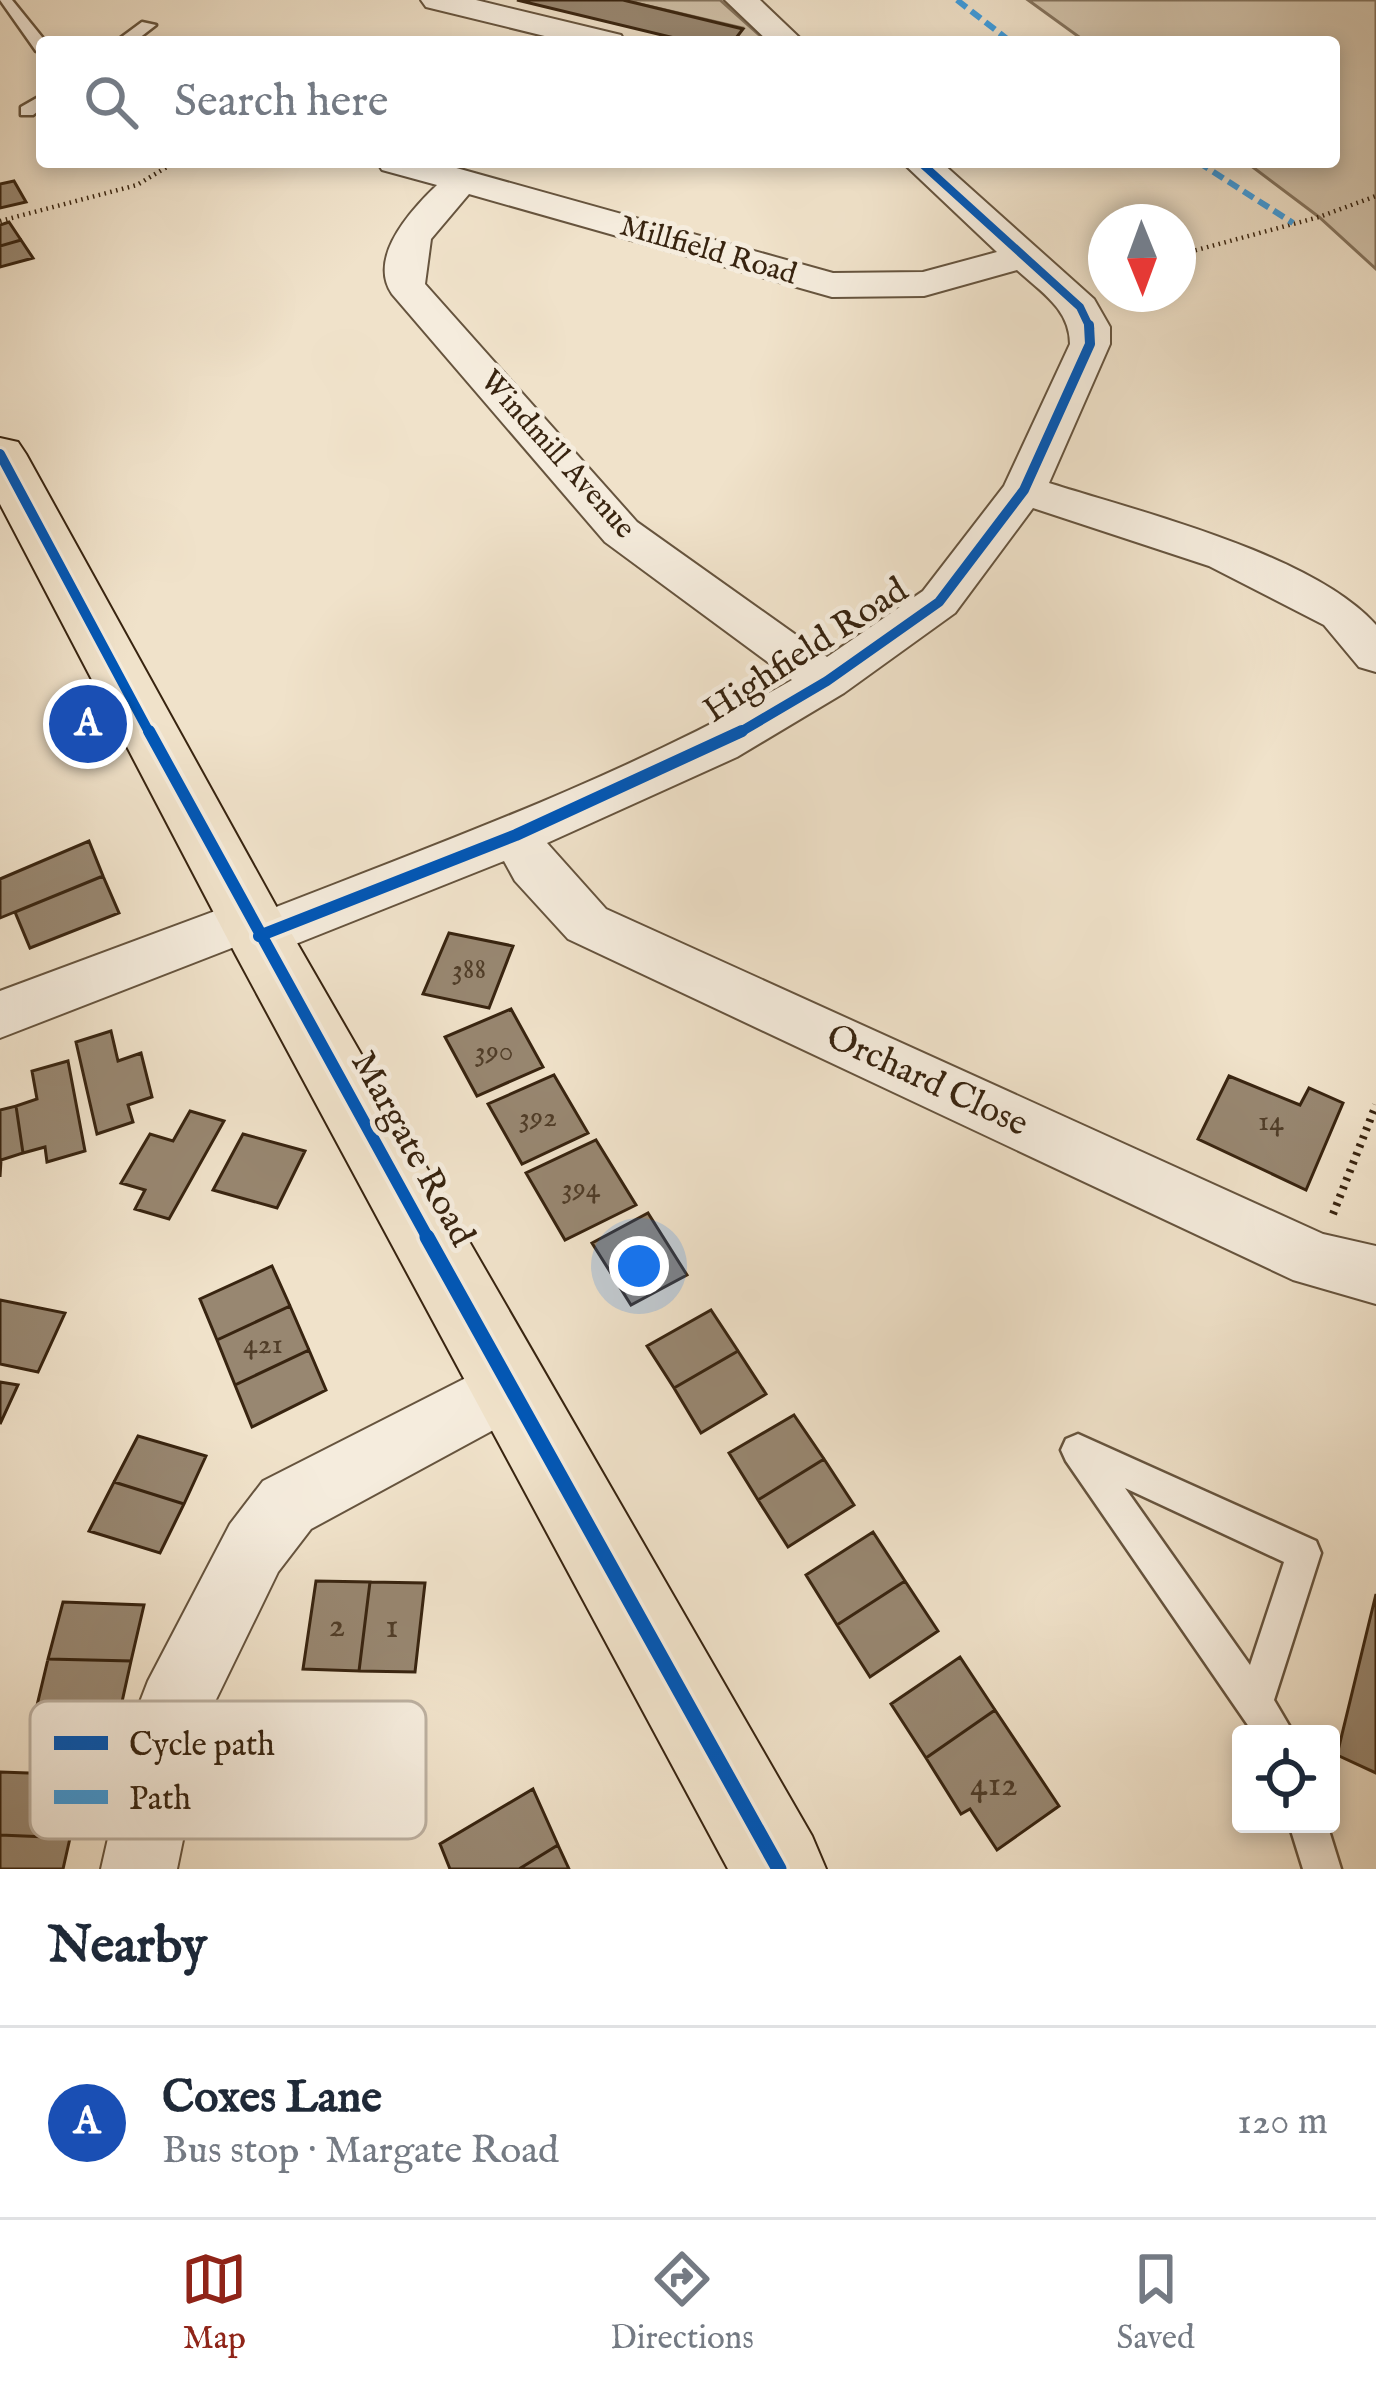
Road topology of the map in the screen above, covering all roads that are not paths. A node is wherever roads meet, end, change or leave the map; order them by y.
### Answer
1 (4, 0) edge
2 (437, 0) edge
3 (741, 0) edge
4 (148, 25) dead end
5 (132, 36) edge
6 (584, 36) edge
7 (781, 36) edge
8 (36, 40) edge
9 (416, 168) edge
10 (927, 168) edge
11 (462, 181) junction
12 (1025, 256) junction
13 (0, 454) edge
14 (1024, 490) junction
15 (1376, 655) edge
16 (827, 681) junction
17 (516, 835) junction
18 (254, 927) junction
19 (0, 1015) edge
20 (1376, 1274) edge
21 (509, 1387) junction
22 (177, 1701) edge
23 (1266, 1719) edge
24 (1311, 1833) edge
25 (145, 1839) edge
26 (139, 1869) edge
27 (779, 1869) edge
28 (1322, 1869) edge

1 - 8 lane
2 - 6 street
3 - 7 street
4 - 5 lane
9 - 11 street, Millfield Road
10 - 12 street, Highfield Road
11 - 12 street, Millfield Road
11 - 16 street, Windmill Avenue
12 - 14 street, Highfield Road
13 - 18 main road, Margate Road
14 - 15 street
14 - 16 street, Highfield Road
16 - 17 street, Highfield Road
17 - 18 street, Highfield Road
17 - 20 street, Orchard Close
18 - 19 street, Highfield Road
18 - 21 main road, Margate Road
21 - 22 street
21 - 27 main road, Margate Road
23 - 23 lane
24 - 28 lane
25 - 26 street

